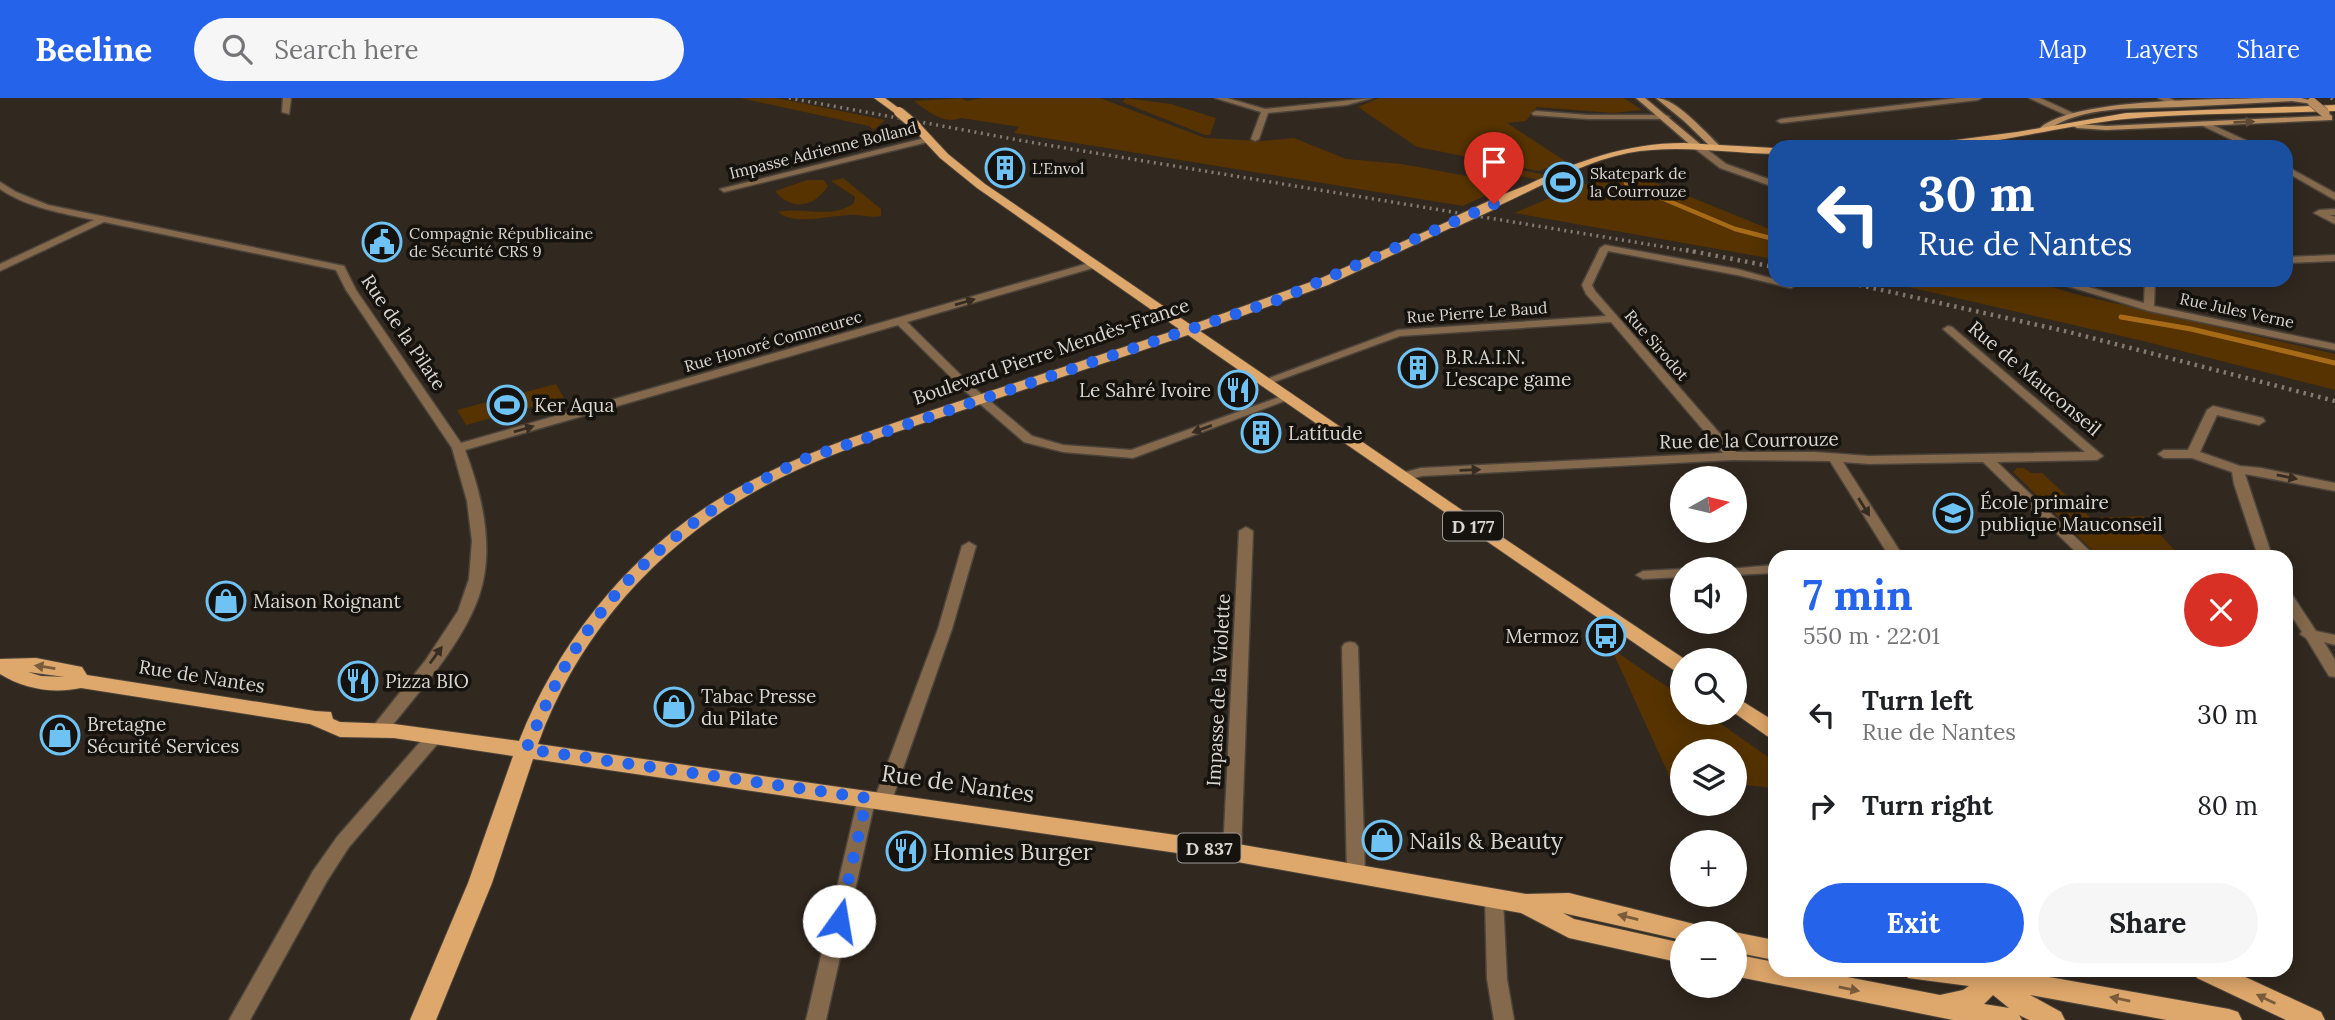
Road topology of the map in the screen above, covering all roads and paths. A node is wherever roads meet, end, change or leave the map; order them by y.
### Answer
1 (286, 98) edge
2 (879, 98) edge
3 (1219, 98) edge
4 (1338, 98) edge
5 (1368, 98) edge
6 (1640, 98) edge
7 (1660, 98) edge
8 (1978, 98) edge
9 (2033, 98) edge
10 (2162, 98) edge
11 (1333, 99) edge
12 (2292, 99) edge
13 (2309, 100) edge
14 (2178, 104) junction
15 (1265, 111) junction
16 (2330, 111) edge
17 (286, 112) dead end
18 (1536, 113) dead end
19 (2071, 114) junction
20 (2171, 114) junction
21 (1666, 117) junction
22 (1781, 121) dead end
23 (2206, 124) junction
24 (2077, 126) junction
25 (2044, 128) junction
26 (2019, 135) junction
27 (929, 139) junction
28 (1255, 139) dead end
29 (1980, 140) edge
30 (2239, 140) edge
31 (1698, 146) junction
32 (1717, 148) junction
33 (1768, 151) edge
34 (1741, 172) junction
35 (2293, 174) edge
36 (1768, 182) edge
37 (0, 185) edge
38 (724, 189) dead end
39 (13, 194) junction
40 (2335, 197) edge
41 (0, 199) edge
42 (2335, 212) edge
43 (101, 220) junction
44 (2335, 221) edge
45 (327, 256) dead end
46 (2335, 258) edge
47 (2293, 260) edge
48 (313, 263) junction
49 (1096, 264) junction
50 (0, 268) edge
51 (1768, 279) edge
52 (2077, 287) edge
53 (2150, 287) edge
54 (2149, 308) junction
55 (1614, 319) junction
56 (900, 321) junction
57 (1189, 328) junction
58 (1948, 329) dead end
59 (2335, 347) edge
60 (1267, 382) junction
61 (1289, 397) junction
62 (981, 399) junction
63 (2259, 421) dead end
64 (458, 448) junction
65 (2164, 454) dead end
66 (2193, 454) junction
67 (1733, 456) junction
68 (2097, 456) joint
69 (1834, 457) junction
70 (1986, 458) junction
71 (2238, 470) junction
72 (1403, 478) junction
73 (2335, 487) edge
74 (1246, 531) dead end
75 (969, 546) dead end
76 (1892, 550) edge
77 (2082, 550) edge
78 (2263, 550) edge
79 (1768, 569) edge
80 (1747, 570) edge
81 (1670, 574) edge
82 (1643, 575) dead end
83 (2293, 608) edge
84 (2308, 634) junction
85 (2335, 640) edge
86 (1350, 647) dead end
87 (1670, 658) edge
88 (2, 667) edge
89 (2335, 672) edge
90 (1747, 712) edge
91 (1768, 727) edge
92 (380, 729) junction
93 (434, 737) junction
94 (526, 749) junction
95 (875, 799) junction
96 (1233, 852) junction
97 (1356, 875) junction
98 (1494, 899) junction
99 (1526, 904) junction
100 (1670, 927) edge
101 (1747, 945) edge
102 (1768, 949) edge
103 (1670, 950) edge
104 (1747, 968) edge
105 (1768, 972) edge
106 (1793, 977) edge
107 (1951, 977) edge
108 (1988, 977) edge
109 (1995, 977) edge
110 (2015, 977) edge
111 (2221, 977) edge
112 (1965, 1012) edge
113 (239, 1020) edge
114 (423, 1020) edge
115 (816, 1020) edge
116 (1504, 1020) edge
117 (2009, 1020) edge
118 (2052, 1020) edge
119 (2230, 1020) edge
120 (2312, 1020) edge

1 - 17 street
2 - 27 main road, D 177, bridge
3 - 15 street
4 - 11 street
5 - 15 street
6 - 21 main road
7 - 32 main road
8 - 22 street
9 - 19 street
10 - 14 street
12 - 13 main road
12 - 14 main road
13 - 16 main road, bridge
14 - 19 main road
15 - 28 street
16 - 20 main road
23 -> 16 main road
18 - 21 street
19 - 25 main road
20 - 24 main road
20 - 25 main road
21 - 31 main road
23 - 24 main road
23 - 30 street
24 - 26 main road
25 - 26 main road
26 - 29 main road
27 - 38 street, Impasse Adrienne Bolland
27 - 49 main road, D 177
31 - 32 main road, Boulevard Pierre Mendès-France
31 - 34 street
31 - 57 main road, Boulevard Pierre Mendès-France, bridge
32 - 33 main road, Boulevard Pierre Mendès-France
32 - 34 street
34 - 36 street
35 - 40 street
37 - 39 street, Rue de la Pilate
39 - 41 street
39 - 43 street, Rue de la Pilate
42 - 44 street
43 - 48 street, Rue de la Pilate
43 - 50 street
45 - 48 street
46 - 47 street
48 - 64 street, Rue de la Pilate
56 -> 49 street, Rue Honoré Commeurec
49 - 57 main road, D 177
51 - 55 street, Rue Sirodot
52 - 54 street, Rue Jules Verne
53 - 54 street
54 - 59 street, Rue Jules Verne
55 - 60 street, Rue Pierre Le Baud
55 - 67 street, Rue Sirodot
56 - 62 street
64 -> 56 street, Rue Honoré Commeurec
57 - 60 main road, D 177
57 - 62 main road, Boulevard Pierre Mendès-France
58 - 68 street, Rue de Mauconseil
60 - 61 main road, D 177
61 -> 62 street
61 - 72 main road, D 177
62 - 94 main road, Boulevard Pierre Mendès-France
63 - 66 street
92 -> 64 street, Rue de la Pilate
65 - 66 street
66 - 71 street
67 - 69 street, Rue de la Courrouze
72 -> 67 street, Rue de la Courrouze
68 - 70 street, Rue de la Courrouze
69 - 70 street, Rue de la Courrouze
69 -> 76 street
70 - 77 street
71 -> 73 street
71 - 78 street
72 - 87 main road, D 177
74 - 96 street, Impasse de la Violette
75 - 95 street
79 - 80 street
81 - 82 street
83 - 84 street
84 - 85 street
84 - 89 street
86 - 97 street
88 - 92 main road, Rue de Nantes
90 - 91 main road
92 - 93 main road, Rue de Nantes
93 - 94 main road, Rue de Nantes
93 - 113 street
94 - 95 main road, Rue de Nantes / D 837
94 - 114 main road, Boulevard Pierre Mendès-France
95 - 96 main road, Rue de Nantes / D 837
95 - 115 street
96 - 97 main road, Rue de Nantes / D 837
97 - 98 main road, Rue de Nantes / D 837
98 - 99 main road, Rue de Nantes / D 837
98 - 116 street
100 -> 99 main road, Rue de Nantes / D 837
99 - 103 main road, Rue de Nantes / D 837
101 - 102 main road
104 -> 105 main road
106 -> 112 main road
107 - 112 main road
108 - 112 main road
109 - 118 main road
119 -> 110 main road
120 -> 111 main road
112 - 117 main road

